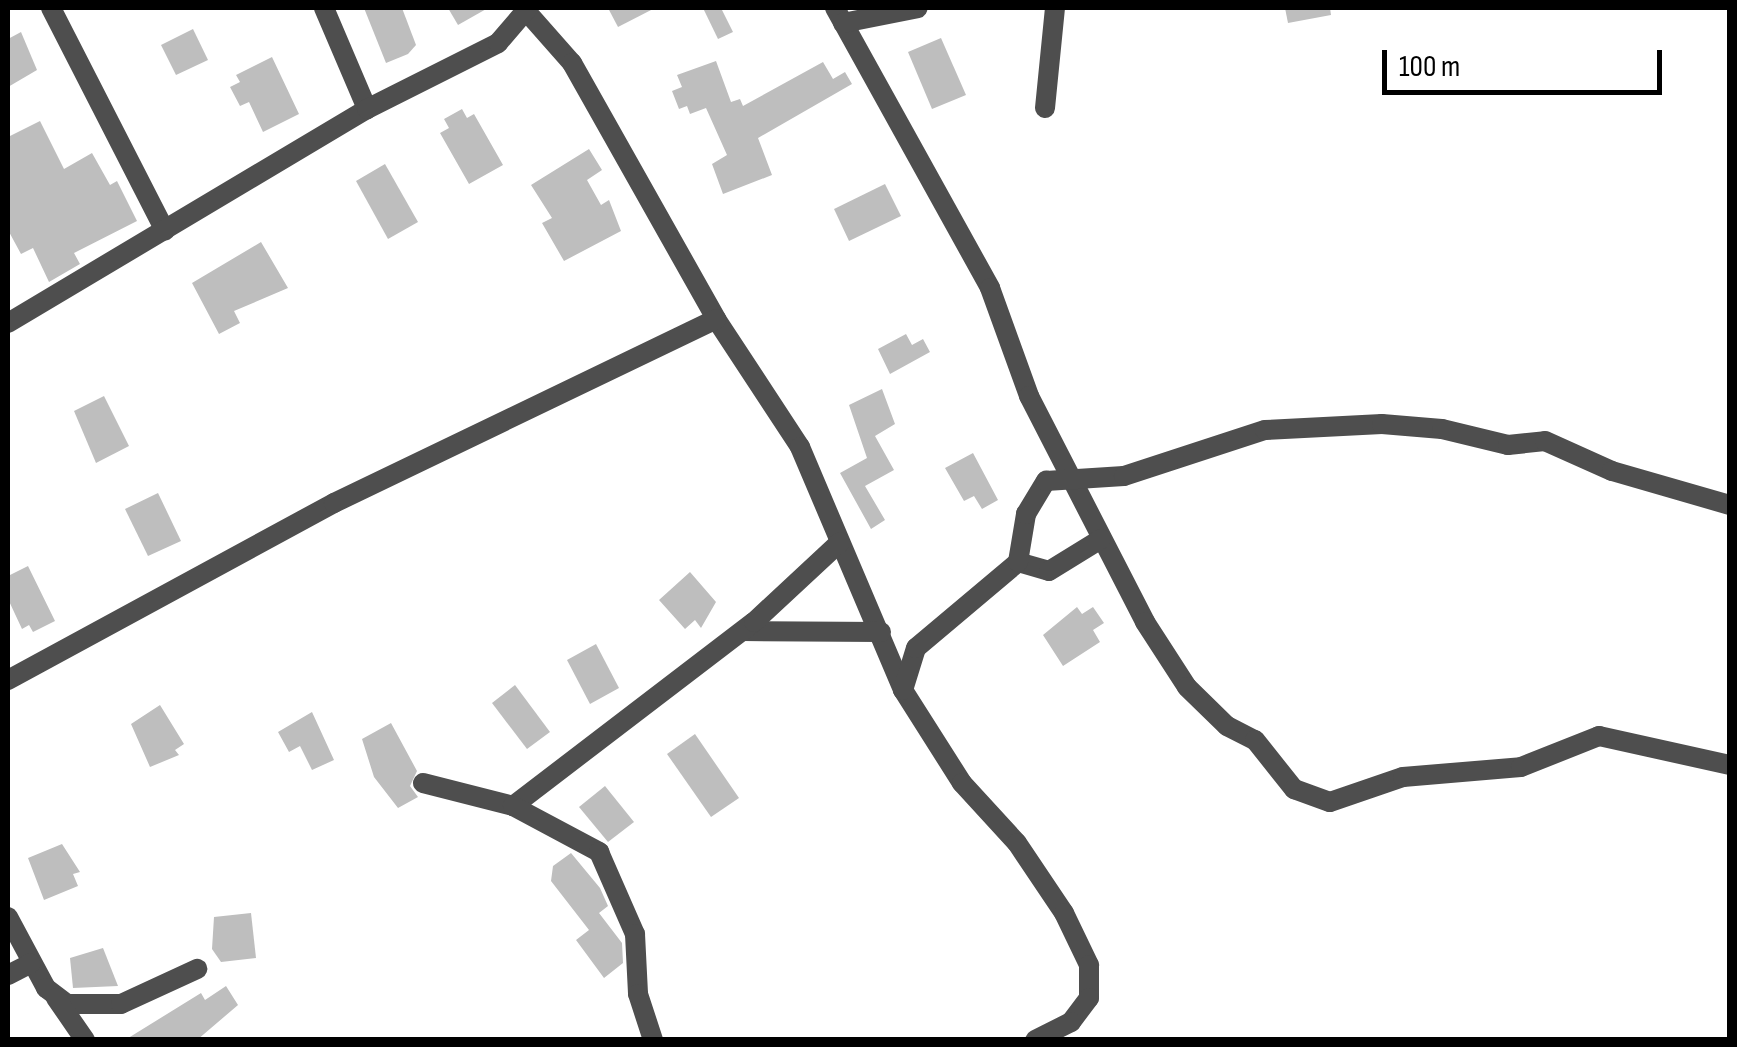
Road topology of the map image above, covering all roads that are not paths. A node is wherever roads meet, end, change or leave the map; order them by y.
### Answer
1 (51, 8) edge
2 (324, 8) edge
3 (918, 8) edge
4 (1055, 8) edge
5 (528, 10) edge
6 (839, 15) edge
7 (1045, 108) dead end
8 (367, 110) junction
9 (164, 231) junction
10 (716, 319) junction
11 (8, 323) edge
12 (1068, 478) junction
13 (1730, 506) edge
14 (1101, 539) junction
15 (840, 542) junction
16 (1018, 562) junction
17 (742, 631) junction
18 (881, 632) junction
19 (8, 680) edge
20 (903, 690) junction
21 (1730, 765) edge
22 (424, 783) dead end
23 (512, 806) junction
24 (8, 917) edge
25 (30, 964) junction
26 (197, 969) dead end
27 (8, 974) edge
28 (55, 997) junction
29 (85, 1040) edge
30 (653, 1040) edge
31 (1035, 1040) edge

1 - 9 street
2 - 8 street
3 - 6 street
4 - 7 street
5 - 8 street
5 - 10 street
6 - 12 street
8 - 9 street
9 - 11 street
10 - 15 street
10 - 19 street
12 - 13 street
12 - 14 street
12 - 16 street
14 - 16 street
14 - 21 street
15 - 17 street
15 - 18 street
16 - 20 street
17 - 18 street
17 - 23 street
18 - 20 street
20 - 31 street
22 - 23 street
23 - 30 street
24 - 25 street
25 - 27 street
25 - 28 street
26 - 28 street
28 - 29 street

